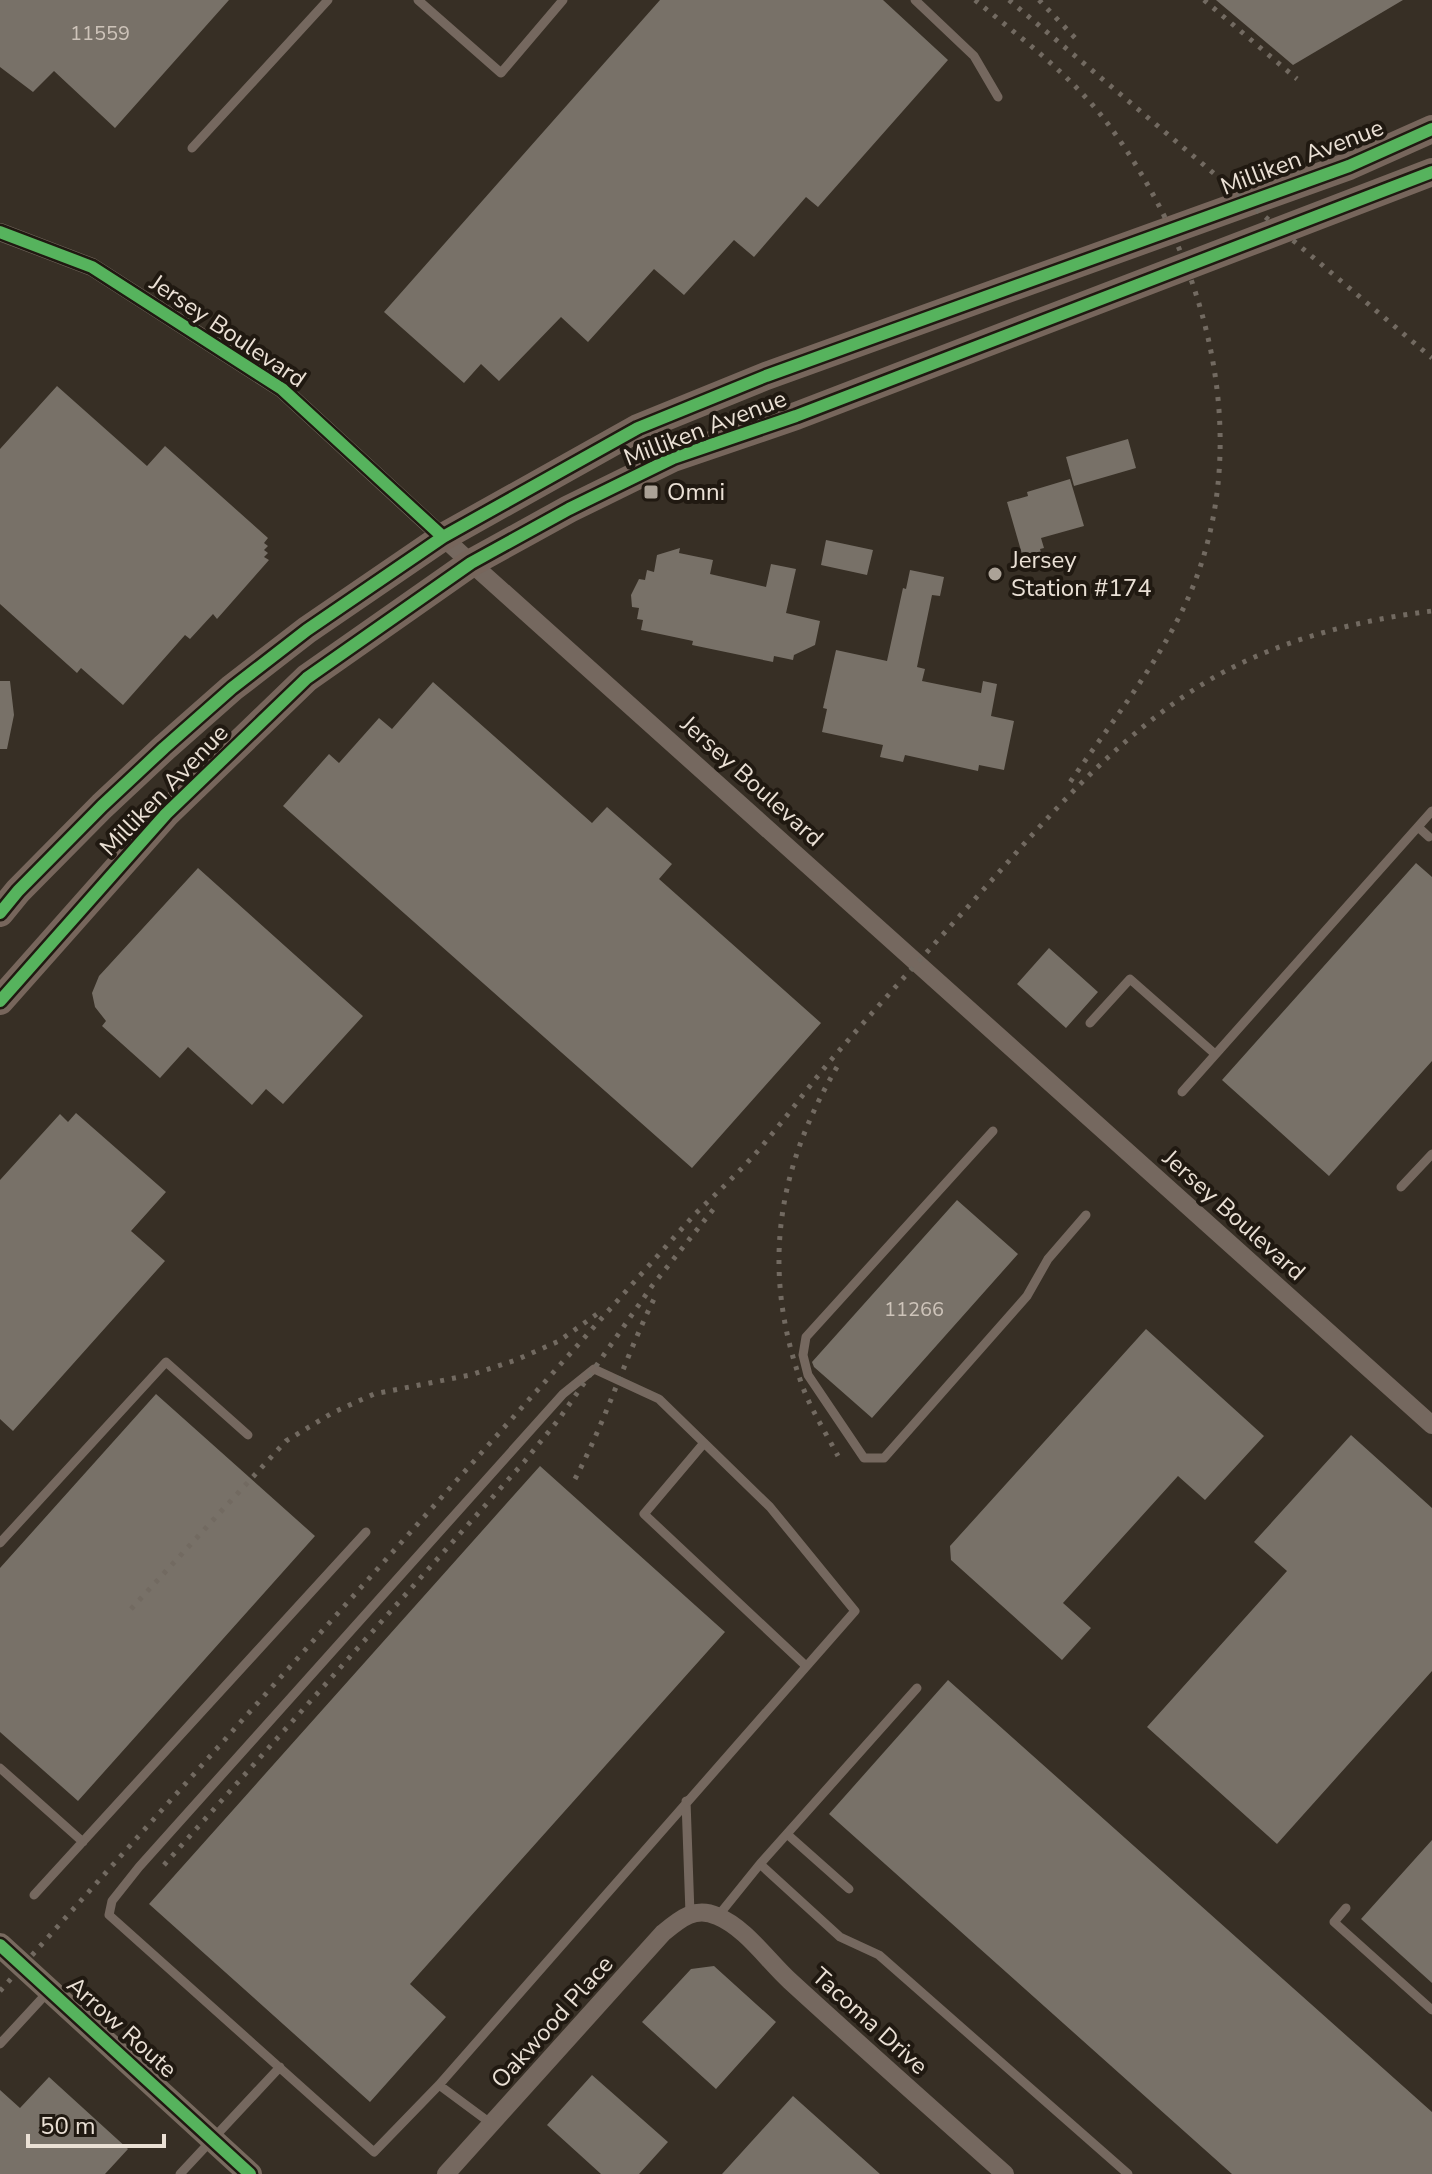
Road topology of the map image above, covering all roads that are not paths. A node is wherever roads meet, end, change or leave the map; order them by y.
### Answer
1 (328, 0) edge
2 (418, 0) edge
3 (563, 0) edge
4 (915, 0) edge
5 (998, 97) dead end
6 (1432, 129) edge
7 (192, 148) dead end
8 (1432, 172) edge
9 (0, 232) edge
10 (443, 537) junction
11 (471, 563) junction
12 (1432, 811) edge
13 (1418, 827) junction
14 (1429, 837) dead end
15 (0, 913) edge
16 (0, 1001) edge
17 (1090, 1023) dead end
18 (1215, 1054) junction
19 (1182, 1092) dead end
20 (993, 1131) dead end
21 (1432, 1154) edge
22 (1401, 1187) dead end
23 (1086, 1215) dead end
24 (1432, 1425) edge
25 (248, 1435) dead end
26 (704, 1443) junction
27 (366, 1532) dead end
28 (0, 1543) edge
29 (806, 1666) junction
30 (917, 1688) dead end
31 (0, 1768) edge
32 (686, 1801) junction
33 (787, 1834) junction
34 (83, 1842) junction
35 (760, 1864) junction
36 (849, 1889) dead end
37 (34, 1895) dead end
38 (1346, 1908) dead end
39 (703, 1914) junction
40 (0, 1945) edge
41 (50, 1990) junction
42 (1432, 2010) edge
43 (0, 2044) edge
44 (280, 2067) junction
45 (439, 2085) junction
46 (493, 2125) junction
47 (214, 2140) junction
48 (180, 2174) edge
49 (250, 2174) edge
50 (446, 2174) edge
51 (1005, 2174) edge
52 (1128, 2174) edge

1 - 7 lane
2 - 3 lane
4 - 5 lane
6 - 10 main road, Milliken Avenue
8 - 11 main road, Milliken Avenue
9 - 10 street, Jersey Boulevard
10 - 11 street, Jersey Boulevard
10 - 15 main road, Milliken Avenue
11 - 16 main road, Milliken Avenue
11 - 24 street, Jersey Boulevard
12 - 13 lane
13 - 14 lane
13 - 18 lane
17 - 18 lane
18 - 19 lane
20 - 23 lane
21 - 22 lane
25 - 28 lane
26 - 29 lane
26 - 29 lane
26 - 44 lane
27 - 34 lane
29 - 32 lane
30 - 33 lane
31 - 34 lane
32 - 39 lane
32 - 45 lane
33 - 35 lane
33 - 36 lane
34 - 37 lane
35 - 39 lane
35 - 52 lane
38 - 42 lane
39 - 46 street, Oakwood Place
39 - 51 street, Tacoma Drive
40 - 41 main road, Arrow Route
41 - 43 lane
41 - 47 main road, Arrow Route
44 - 45 lane
44 - 47 lane
45 - 46 lane
46 - 50 street, Oakwood Place
47 - 48 lane
47 - 49 main road, Arrow Route

